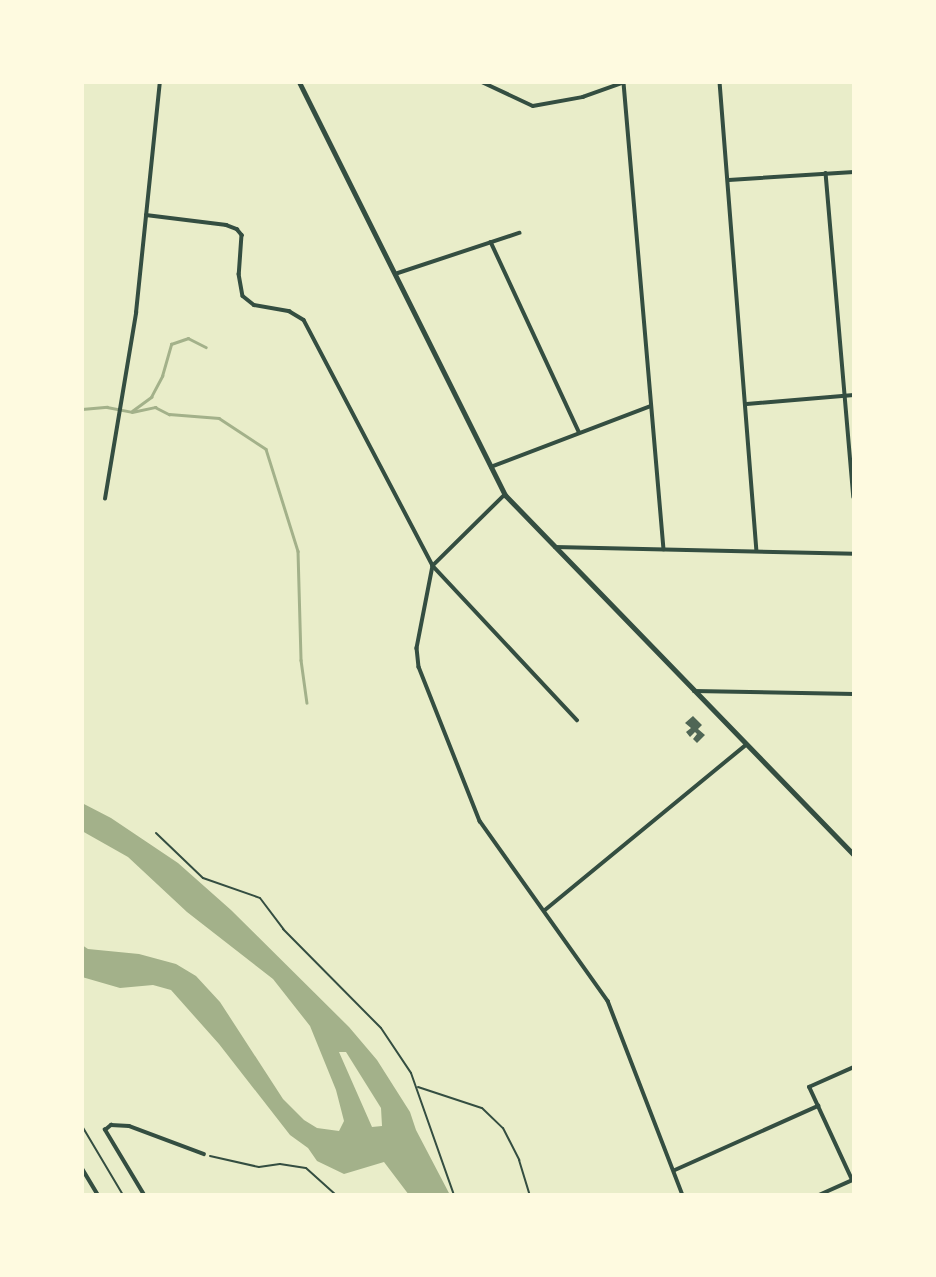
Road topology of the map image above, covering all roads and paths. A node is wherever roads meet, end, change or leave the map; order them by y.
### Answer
1 (160, 82) edge
2 (299, 82) edge
3 (482, 82) edge
4 (720, 82) edge
5 (625, 83) edge
6 (854, 172) edge
7 (826, 173) junction
8 (729, 180) junction
9 (146, 215) junction
10 (520, 233) dead end
11 (491, 242) junction
12 (393, 275) junction
13 (854, 395) edge
14 (845, 396) junction
15 (747, 404) junction
16 (651, 406) junction
17 (579, 432) junction
18 (489, 468) junction
19 (505, 495) junction
20 (854, 498) edge
21 (105, 499) dead end
22 (552, 547) junction
23 (664, 549) junction
24 (757, 551) junction
25 (854, 554) edge
26 (433, 566) junction
27 (692, 691) junction
28 (854, 694) edge
29 (577, 720) dead end
30 (746, 745) junction
31 (156, 833) dead end
32 (854, 855) edge
33 (545, 910) junction
34 (854, 1067) edge
35 (417, 1087) junction
36 (818, 1106) junction
37 (82, 1126) edge
38 (204, 1154) joint
39 (82, 1168) edge
40 (675, 1170) junction
41 (853, 1180) edge
42 (98, 1195) edge
43 (124, 1195) edge
44 (144, 1195) edge
45 (336, 1195) edge
46 (454, 1195) edge
47 (530, 1195) edge
48 (683, 1195) edge
49 (819, 1195) edge

1 - 9 street
2 - 12 main road
3 - 5 street
4 - 8 street
5 - 16 street
6 - 7 street
7 - 8 street
7 - 14 street
8 - 15 street
9 - 21 street
9 - 26 street
10 - 11 street
11 - 12 street
11 - 17 street
12 - 18 main road
13 - 14 street
14 - 15 street
14 - 20 street
15 - 24 street
16 - 17 street
16 - 23 street
17 - 18 street
18 - 19 main road
19 - 22 main road
19 - 26 street
22 - 23 street
22 - 27 main road
23 - 24 street
24 - 25 street
26 - 29 street
26 - 33 street
27 - 28 street
27 - 30 main road
30 - 32 main road
30 - 33 street
31 - 35 path
33 - 40 street
34 - 36 street
35 - 46 path
35 - 47 path
36 - 40 street
36 - 41 street
37 - 43 path
38 - 44 street
38 - 45 path
39 - 42 street
40 - 48 street
41 - 49 street

